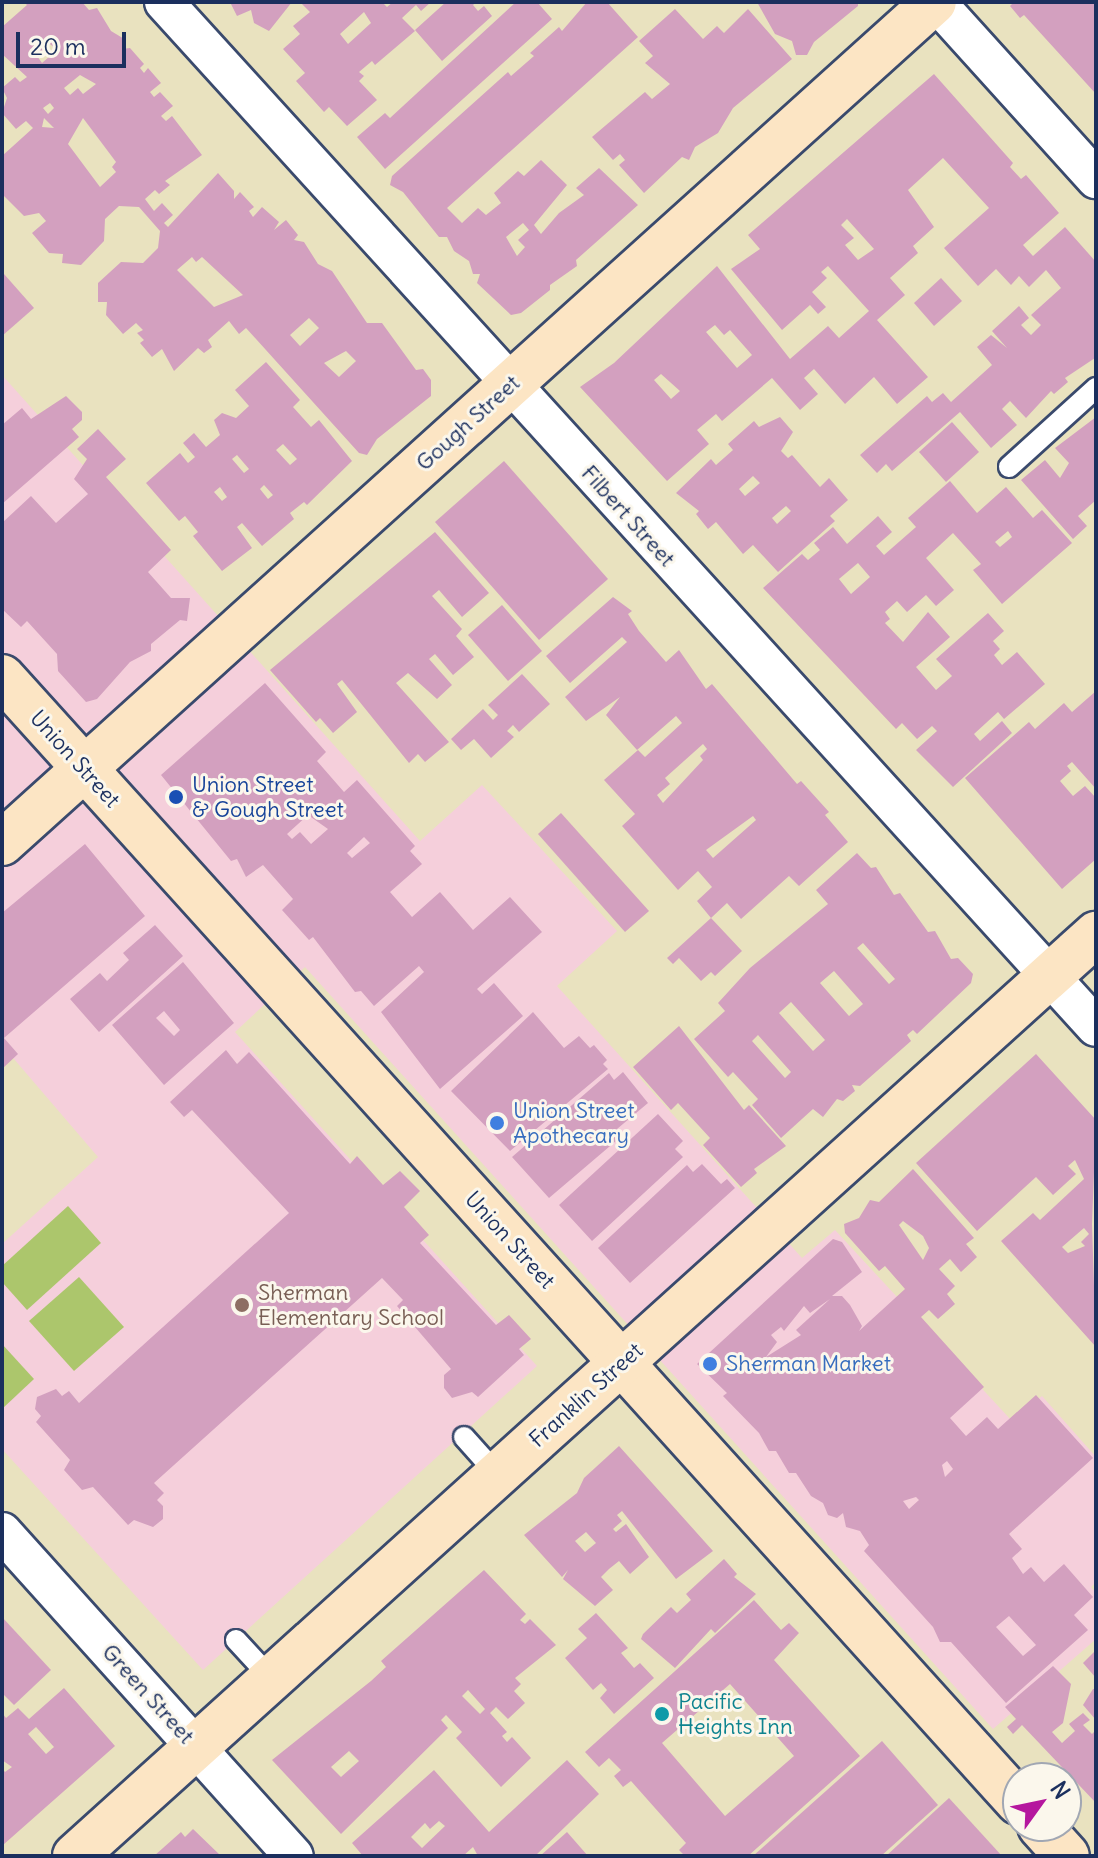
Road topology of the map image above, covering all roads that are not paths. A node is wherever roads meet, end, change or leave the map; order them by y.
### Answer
1 (164, 2) edge
2 (935, 2) edge
3 (1096, 179) edge
4 (510, 385) junction
5 (1096, 388) edge
6 (1009, 467) dead end
7 (2, 677) edge
8 (84, 769) junction
9 (2, 843) edge
10 (1096, 934) edge
11 (1049, 977) junction
12 (1096, 1027) edge
13 (621, 1363) junction
14 (464, 1437) dead end
15 (498, 1475) junction
16 (2, 1532) edge
17 (236, 1640) dead end
18 (272, 1679) junction
19 (196, 1747) junction
20 (1002, 1784) edge
21 (75, 1856) edge
22 (294, 1856) edge

1 - 4 street, Filbert Street
2 - 3 street
2 - 4 street, Gough Street
4 - 8 street, Gough Street
4 - 11 street, Filbert Street
5 - 6 lane
7 - 8 street, Union Street
8 - 9 street, Gough Street
8 - 13 street, Union Street
10 - 11 street, Franklin Street
11 - 12 street, Filbert Street
11 - 13 street, Franklin Street
13 - 15 street, Franklin Street
13 - 20 street, Union Street
14 - 15 lane
15 - 18 street, Franklin Street
16 - 19 street, Green Street
17 - 18 lane
18 - 19 street, Franklin Street
19 - 21 street, Franklin Street
19 - 22 street, Green Street

